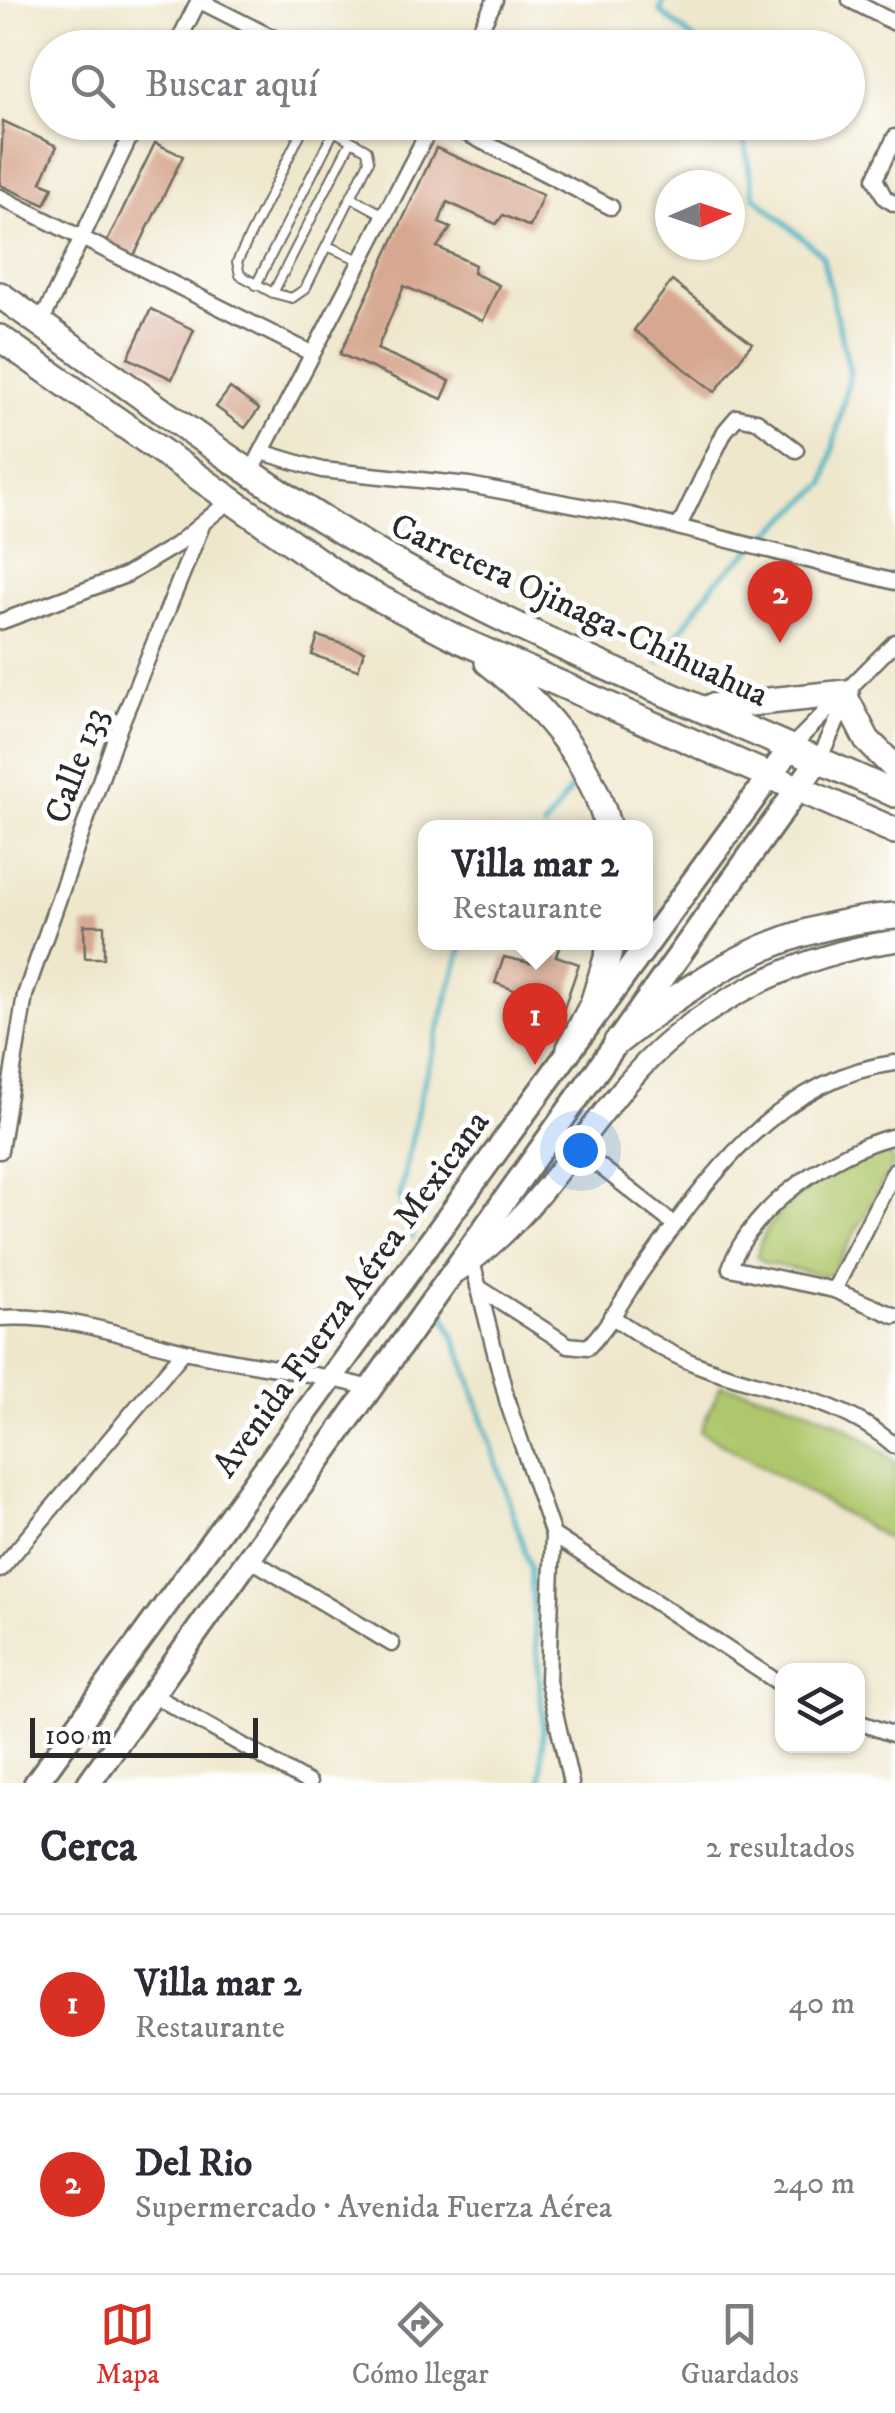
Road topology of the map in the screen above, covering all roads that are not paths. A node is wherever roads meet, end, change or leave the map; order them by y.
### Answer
1 (199, 0) edge
2 (495, 0) edge
3 (850, 0) edge
4 (895, 23) edge
5 (184, 30) edge
6 (258, 30) edge
7 (480, 30) edge
8 (895, 136) edge
9 (128, 140) edge
10 (297, 140) edge
11 (329, 140) edge
12 (423, 140) edge
13 (479, 140) edge
14 (351, 141) joint
15 (0, 197) edge
16 (351, 197) junction
17 (895, 204) edge
18 (611, 207) dead end
19 (384, 215) junction
20 (79, 236) junction
21 (328, 246) junction
22 (360, 260) junction
23 (256, 285) junction
24 (273, 293) junction
25 (0, 295) edge
26 (40, 324) junction
27 (0, 338) edge
28 (312, 353) junction
29 (796, 450) dead end
30 (257, 463) junction
31 (228, 502) junction
32 (203, 523) junction
33 (679, 526) junction
34 (895, 582) edge
35 (0, 622) edge
36 (460, 640) junction
37 (895, 643) edge
38 (849, 692) junction
39 (704, 708) junction
40 (791, 746) junction
41 (819, 759) junction
42 (895, 768) edge
43 (770, 777) junction
44 (799, 791) junction
45 (895, 794) edge
46 (605, 820) edge
47 (895, 832) edge
48 (895, 916) edge
49 (653, 936) edge
50 (895, 941) edge
51 (610, 950) edge
52 (642, 950) edge
53 (618, 1042) junction
54 (570, 1048) junction
55 (895, 1063) edge
56 (895, 1136) edge
57 (578, 1149) junction
58 (0, 1151) edge
59 (895, 1170) edge
60 (675, 1224) junction
61 (472, 1262) junction
62 (444, 1281) junction
63 (478, 1287) junction
64 (834, 1290) junction
65 (611, 1316) junction
66 (895, 1316) edge
67 (0, 1318) edge
68 (184, 1350) junction
69 (333, 1378) junction
70 (369, 1388) junction
71 (895, 1446) edge
72 (552, 1535) junction
73 (250, 1559) junction
74 (0, 1570) edge
75 (392, 1644) dead end
76 (775, 1680) edge
77 (155, 1696) junction
78 (865, 1724) edge
79 (895, 1735) edge
80 (92, 1779) edge
81 (36, 1783) edge
82 (308, 1783) edge
83 (571, 1783) edge

1 - 5 street
1 - 6 street
2 - 7 street
3 - 4 street
8 - 17 street
9 - 20 street
10 - 23 lane
11 - 23 lane
12 - 19 street
13 - 18 street
14 - 16 lane
14 - 24 lane
15 - 20 street
16 - 19 lane
16 - 21 lane
19 - 22 street
20 - 26 street
20 - 28 street
21 - 22 lane
21 - 24 lane
22 - 28 street
23 - 24 lane
25 - 26 highway, Carretera Ojinaga-Chihuahua
26 - 30 highway, Carretera Ojinaga-Chihuahua
27 - 31 highway
28 - 30 street
29 - 33 street
30 - 33 street
30 - 39 highway, Carretera Ojinaga-Chihuahua
31 - 32 street
31 - 36 highway
32 - 35 street
32 - 58 street, Calle 133
33 - 34 street
36 - 43 highway
36 - 46 highway
37 - 38 street
38 - 39 highway
38 - 40 street
38 - 41 street
38 - 42 highway
39 - 40 highway, Carretera Ojinaga-Chihuahua
40 - 41 highway, Carretera Ojinaga-Chihuahua
40 - 43 main road, Avenida Fuerza Aérea Mexicana
41 - 44 main road, Avenida Fuerza Aérea Mexicana
41 - 45 highway, Carretera Ojinaga-Chihuahua
43 - 44 highway
43 - 49 main road, Avenida Fuerza Aérea Mexicana
44 - 47 highway
44 - 53 main road, Avenida Fuerza Aérea Mexicana
48 - 53 highway
50 - 57 street
51 - 54 highway
52 - 54 main road, Avenida Fuerza Aérea Mexicana
53 - 62 main road, Avenida Fuerza Aérea Mexicana
54 - 69 main road, Avenida Fuerza Aérea Mexicana
55 - 60 street
56 - 64 street
57 - 60 street
57 - 61 street
59 - 64 street
60 - 65 street
61 - 62 street
61 - 63 street
62 - 70 main road, Avenida Fuerza Aérea Mexicana
63 - 65 street
63 - 72 street
64 - 66 street
65 - 71 street
67 - 68 street
68 - 69 street
68 - 74 street
69 - 70 street
69 - 81 main road, Avenida Fuerza Aérea Mexicana
70 - 73 main road, Avenida Fuerza Aérea Mexicana
72 - 76 street
72 - 83 street
73 - 75 street
73 - 77 main road, Avenida Fuerza Aérea Mexicana
77 - 80 main road, Avenida Fuerza Aérea Mexicana
77 - 82 street
78 - 79 street

